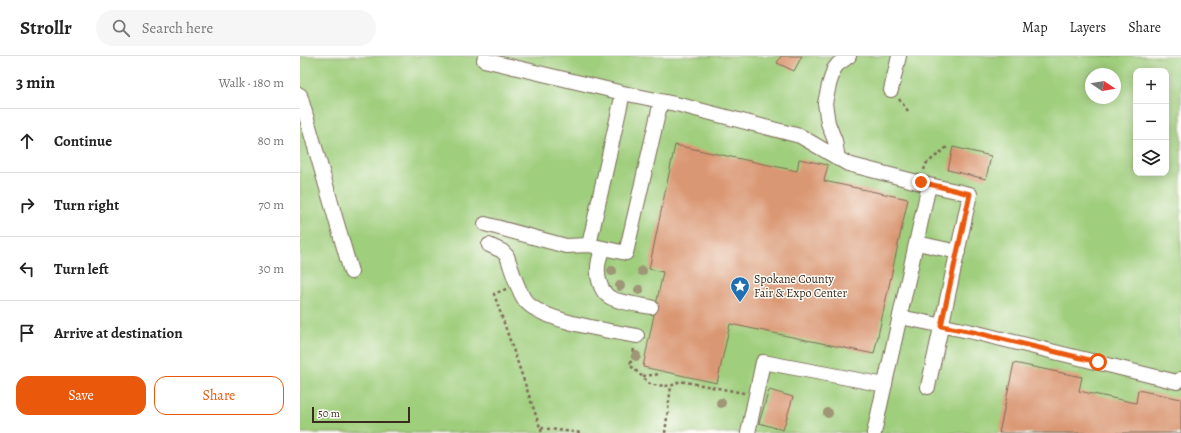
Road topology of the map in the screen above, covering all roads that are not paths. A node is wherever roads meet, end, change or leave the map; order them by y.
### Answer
1 (849, 56) edge
2 (899, 56) edge
3 (484, 60) dead end
4 (891, 90) dead end
5 (623, 93) junction
6 (300, 95) edge
7 (661, 101) junction
8 (838, 159) junction
9 (925, 184) junction
10 (486, 224) dead end
11 (917, 243) junction
12 (489, 245) dead end
13 (596, 247) junction
14 (958, 252) junction
15 (351, 272) dead end
16 (651, 308) dead end
17 (900, 317) junction
18 (941, 326) junction
19 (637, 336) road end
20 (1181, 379) edge
21 (885, 385) junction
22 (928, 387) dead end
23 (748, 433) edge
24 (874, 433) edge

1 - 8 street
2 - 4 street
3 - 5 street
5 - 7 street
5 - 13 street
6 - 15 street
7 - 8 street
7 - 13 street
8 - 9 street
9 - 11 street
9 - 14 street
10 - 13 street
11 - 14 street
11 - 17 street
12 - 19 street
13 - 16 street
14 - 18 street
17 - 18 street
17 - 21 street
18 - 20 street
18 - 22 street
21 - 23 street
21 - 24 street

